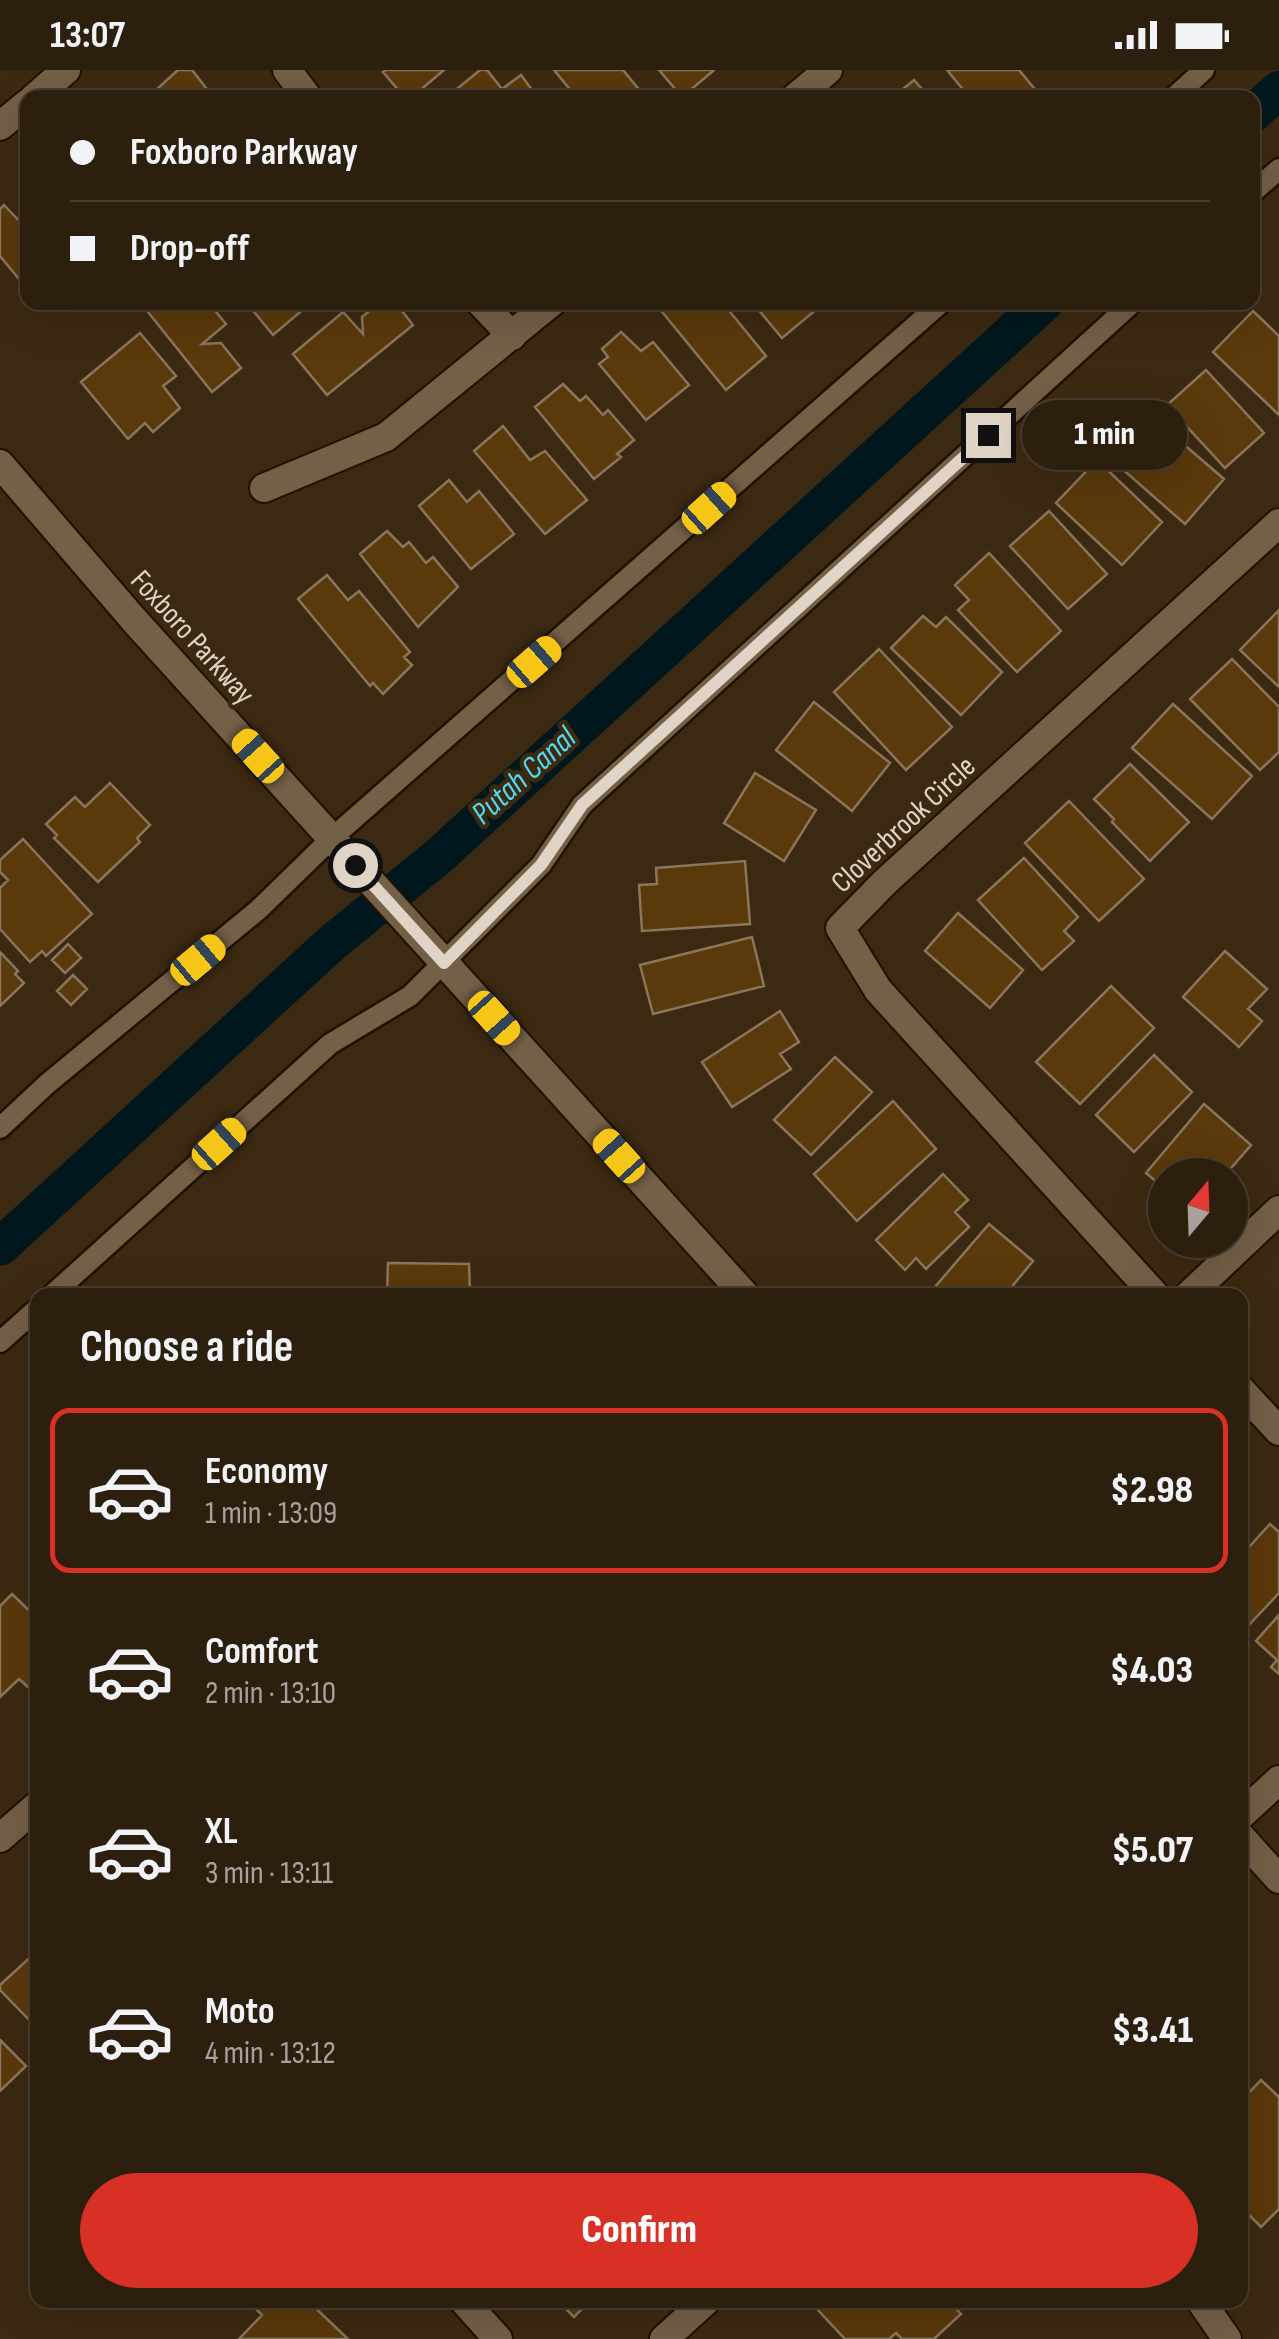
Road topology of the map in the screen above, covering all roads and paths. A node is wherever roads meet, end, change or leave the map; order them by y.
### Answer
1 (66, 70) edge
2 (828, 70) edge
3 (1204, 70) edge
4 (43, 90) edge
5 (804, 90) edge
6 (1182, 90) edge
7 (20, 110) edge
8 (0, 126) edge
9 (1279, 169) edge
10 (1260, 186) edge
11 (488, 310) edge
12 (543, 310) edge
13 (933, 310) edge
14 (1123, 310) edge
15 (512, 336) junction
16 (0, 464) edge
17 (264, 488) dead end
18 (1279, 523) edge
19 (332, 838) junction
20 (444, 963) junction
21 (0, 1128) edge
22 (1279, 1210) edge
23 (60, 1288) edge
24 (739, 1288) edge
25 (1148, 1288) edge
26 (1196, 1288) edge
27 (30, 1315) edge
28 (0, 1342) edge
29 (1248, 1398) edge
30 (1279, 1431) edge
31 (1279, 1780) edge
32 (1248, 1809) edge
33 (30, 1812) edge
34 (0, 1838) edge
35 (1248, 1845) edge
36 (1279, 1879) edge
37 (470, 2308) edge
38 (698, 2308) edge
39 (1206, 2308) edge
40 (498, 2339) edge
41 (664, 2339) edge
42 (1227, 2339) edge

1 - 4 street
2 - 5 street
3 - 6 lane
7 - 8 street
9 - 10 lane
11 - 15 street
12 - 15 street
13 - 19 lane
14 - 20 lane
15 - 17 street
16 - 19 street, Foxboro Parkway
18 - 25 street, Cloverbrook Circle
19 - 20 street, Foxboro Parkway
19 - 21 lane
20 - 23 lane
20 - 24 street, Foxboro Parkway
22 - 26 street
27 - 28 lane
29 - 30 street
31 - 32 street
33 - 34 street
35 - 36 street
37 - 40 street
38 - 41 street
39 - 42 street

